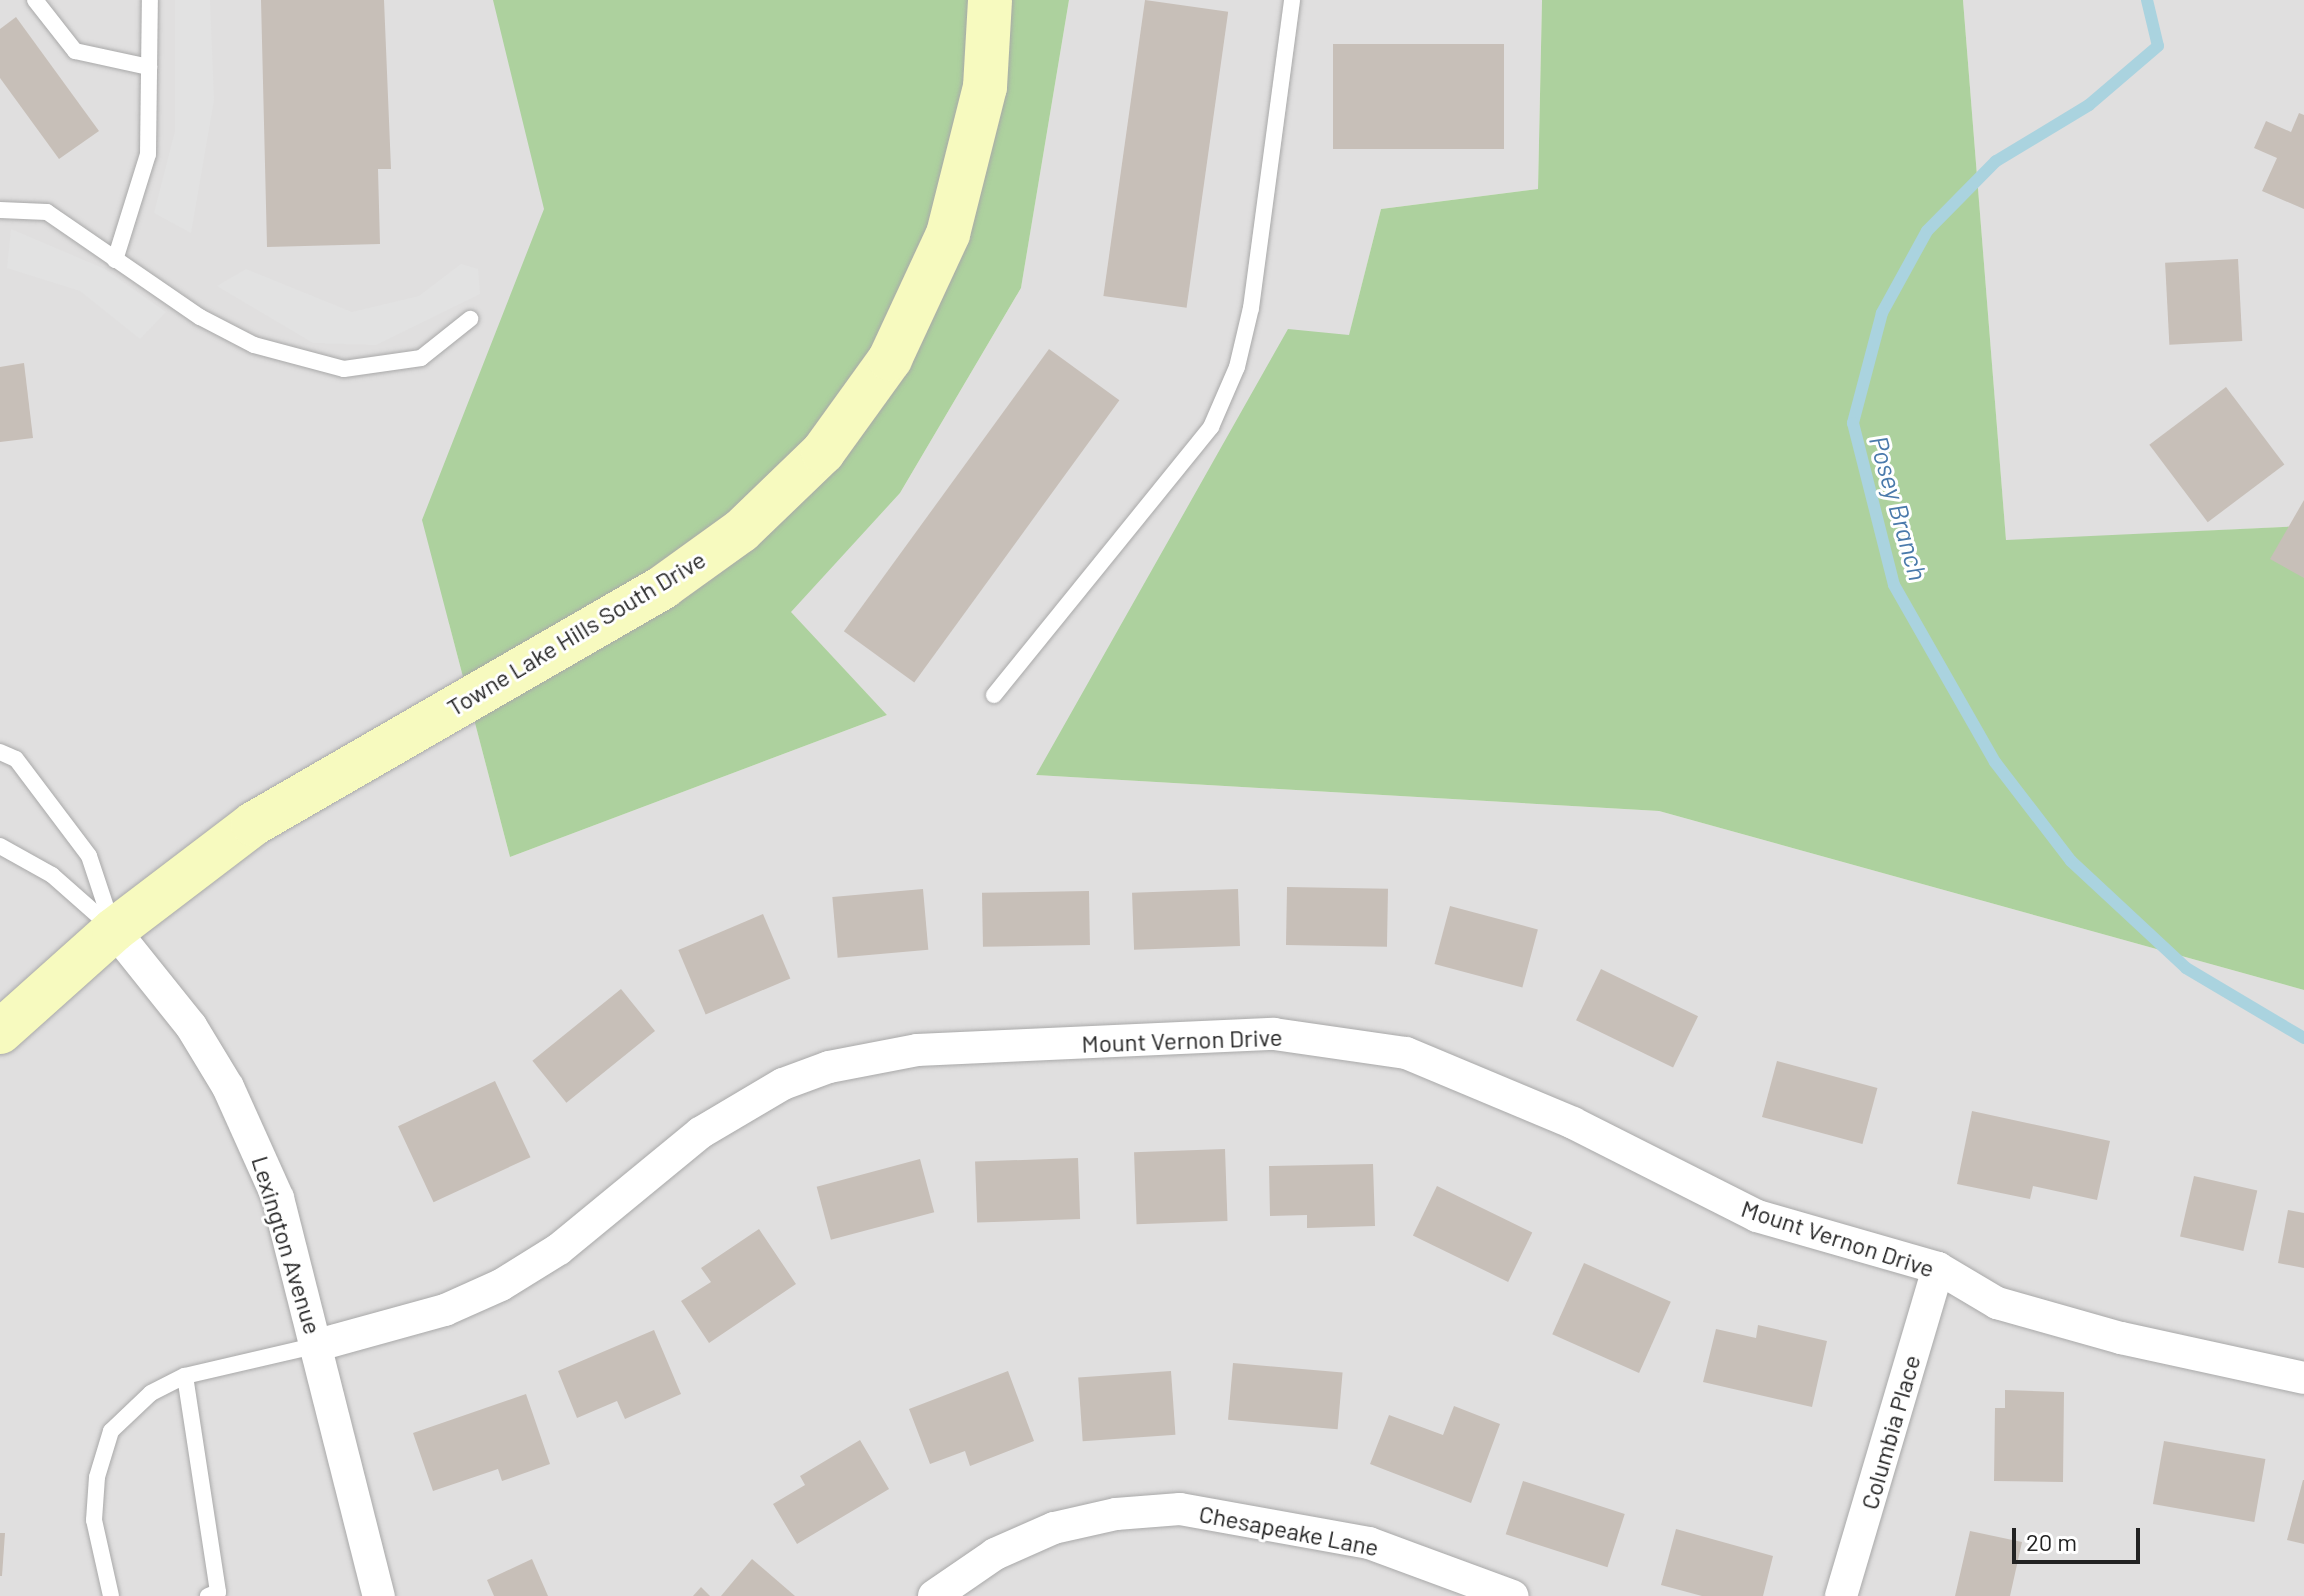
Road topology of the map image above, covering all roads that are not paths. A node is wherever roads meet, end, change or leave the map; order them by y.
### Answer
1 (35, 0) edge
2 (150, 0) edge
3 (990, 0) edge
4 (1292, 0) edge
5 (149, 67) junction
6 (0, 210) edge
7 (115, 260) junction
8 (470, 319) dead end
9 (994, 695) dead end
10 (0, 752) edge
11 (0, 846) edge
12 (114, 930) junction
13 (0, 1032) edge
14 (1938, 1268) junction
15 (318, 1345) junction
16 (185, 1376) junction
17 (2304, 1378) edge
18 (111, 1596) edge
19 (208, 1596) edge
20 (379, 1596) edge
21 (934, 1596) edge
22 (1512, 1596) edge
23 (1841, 1596) edge

1 - 5 lane
2 - 5 lane
3 - 12 street, Towne Lake Hills South Drive
4 - 9 lane
5 - 7 lane
6 - 7 lane
7 - 8 lane
10 - 12 lane
11 - 12 lane
12 - 13 street, Towne Lake Hills South Drive
12 - 15 street, Lexington Avenue
14 - 15 street, Mount Vernon Drive
14 - 17 street, Mount Vernon Drive
14 - 23 street, Columbia Place
15 - 16 lane
15 - 20 street, Lexington Avenue
16 - 18 lane
16 - 19 lane
21 - 22 street, Chesapeake Lane

